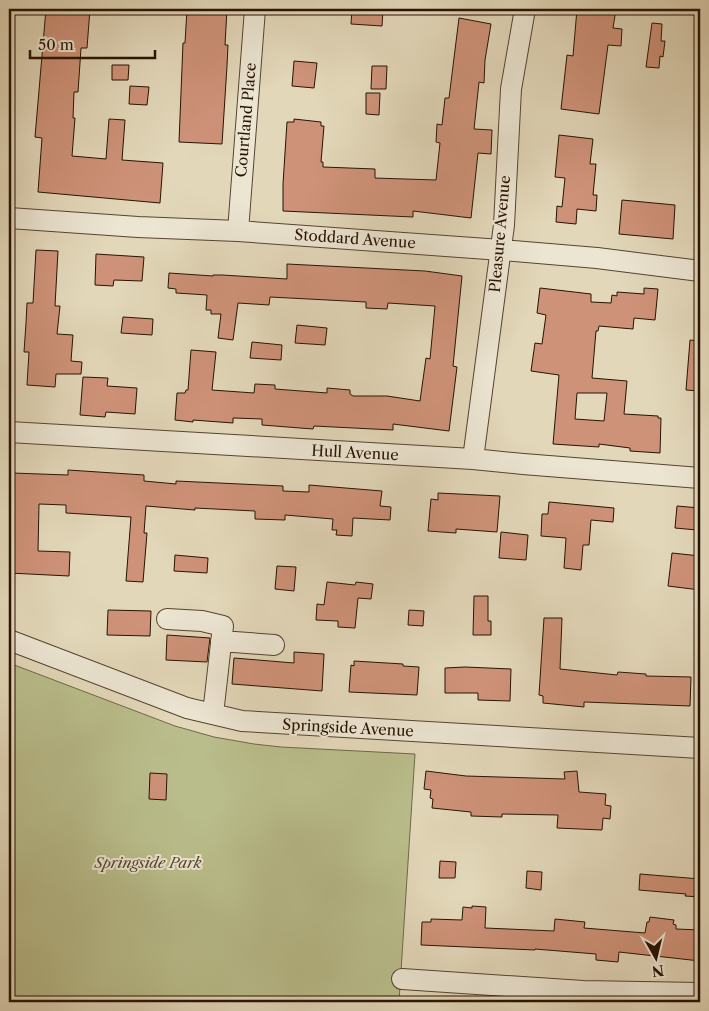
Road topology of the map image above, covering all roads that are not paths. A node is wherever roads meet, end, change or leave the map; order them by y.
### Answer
1 (255, 9) edge
2 (525, 9) edge
3 (9, 218) edge
4 (238, 231) junction
5 (501, 250) junction
6 (700, 271) edge
7 (9, 432) edge
8 (473, 459) junction
9 (700, 478) edge
10 (167, 619) dead end
11 (9, 640) edge
12 (221, 641) junction
13 (274, 644) dead end
14 (213, 714) junction
15 (700, 748) edge
16 (402, 978) dead end
17 (700, 993) edge

1 - 4 street, Courtland Place
2 - 5 street, Pleasure Avenue
3 - 4 street, Stoddard Avenue
4 - 5 street, Stoddard Avenue
5 - 6 street, Stoddard Avenue
5 - 8 street, Pleasure Avenue
7 - 8 street, Hull Avenue
8 - 9 street, Hull Avenue
10 - 12 street
11 - 14 street, Springside Avenue
12 - 13 street
12 - 14 street
14 - 15 street, Springside Avenue
16 - 17 street

